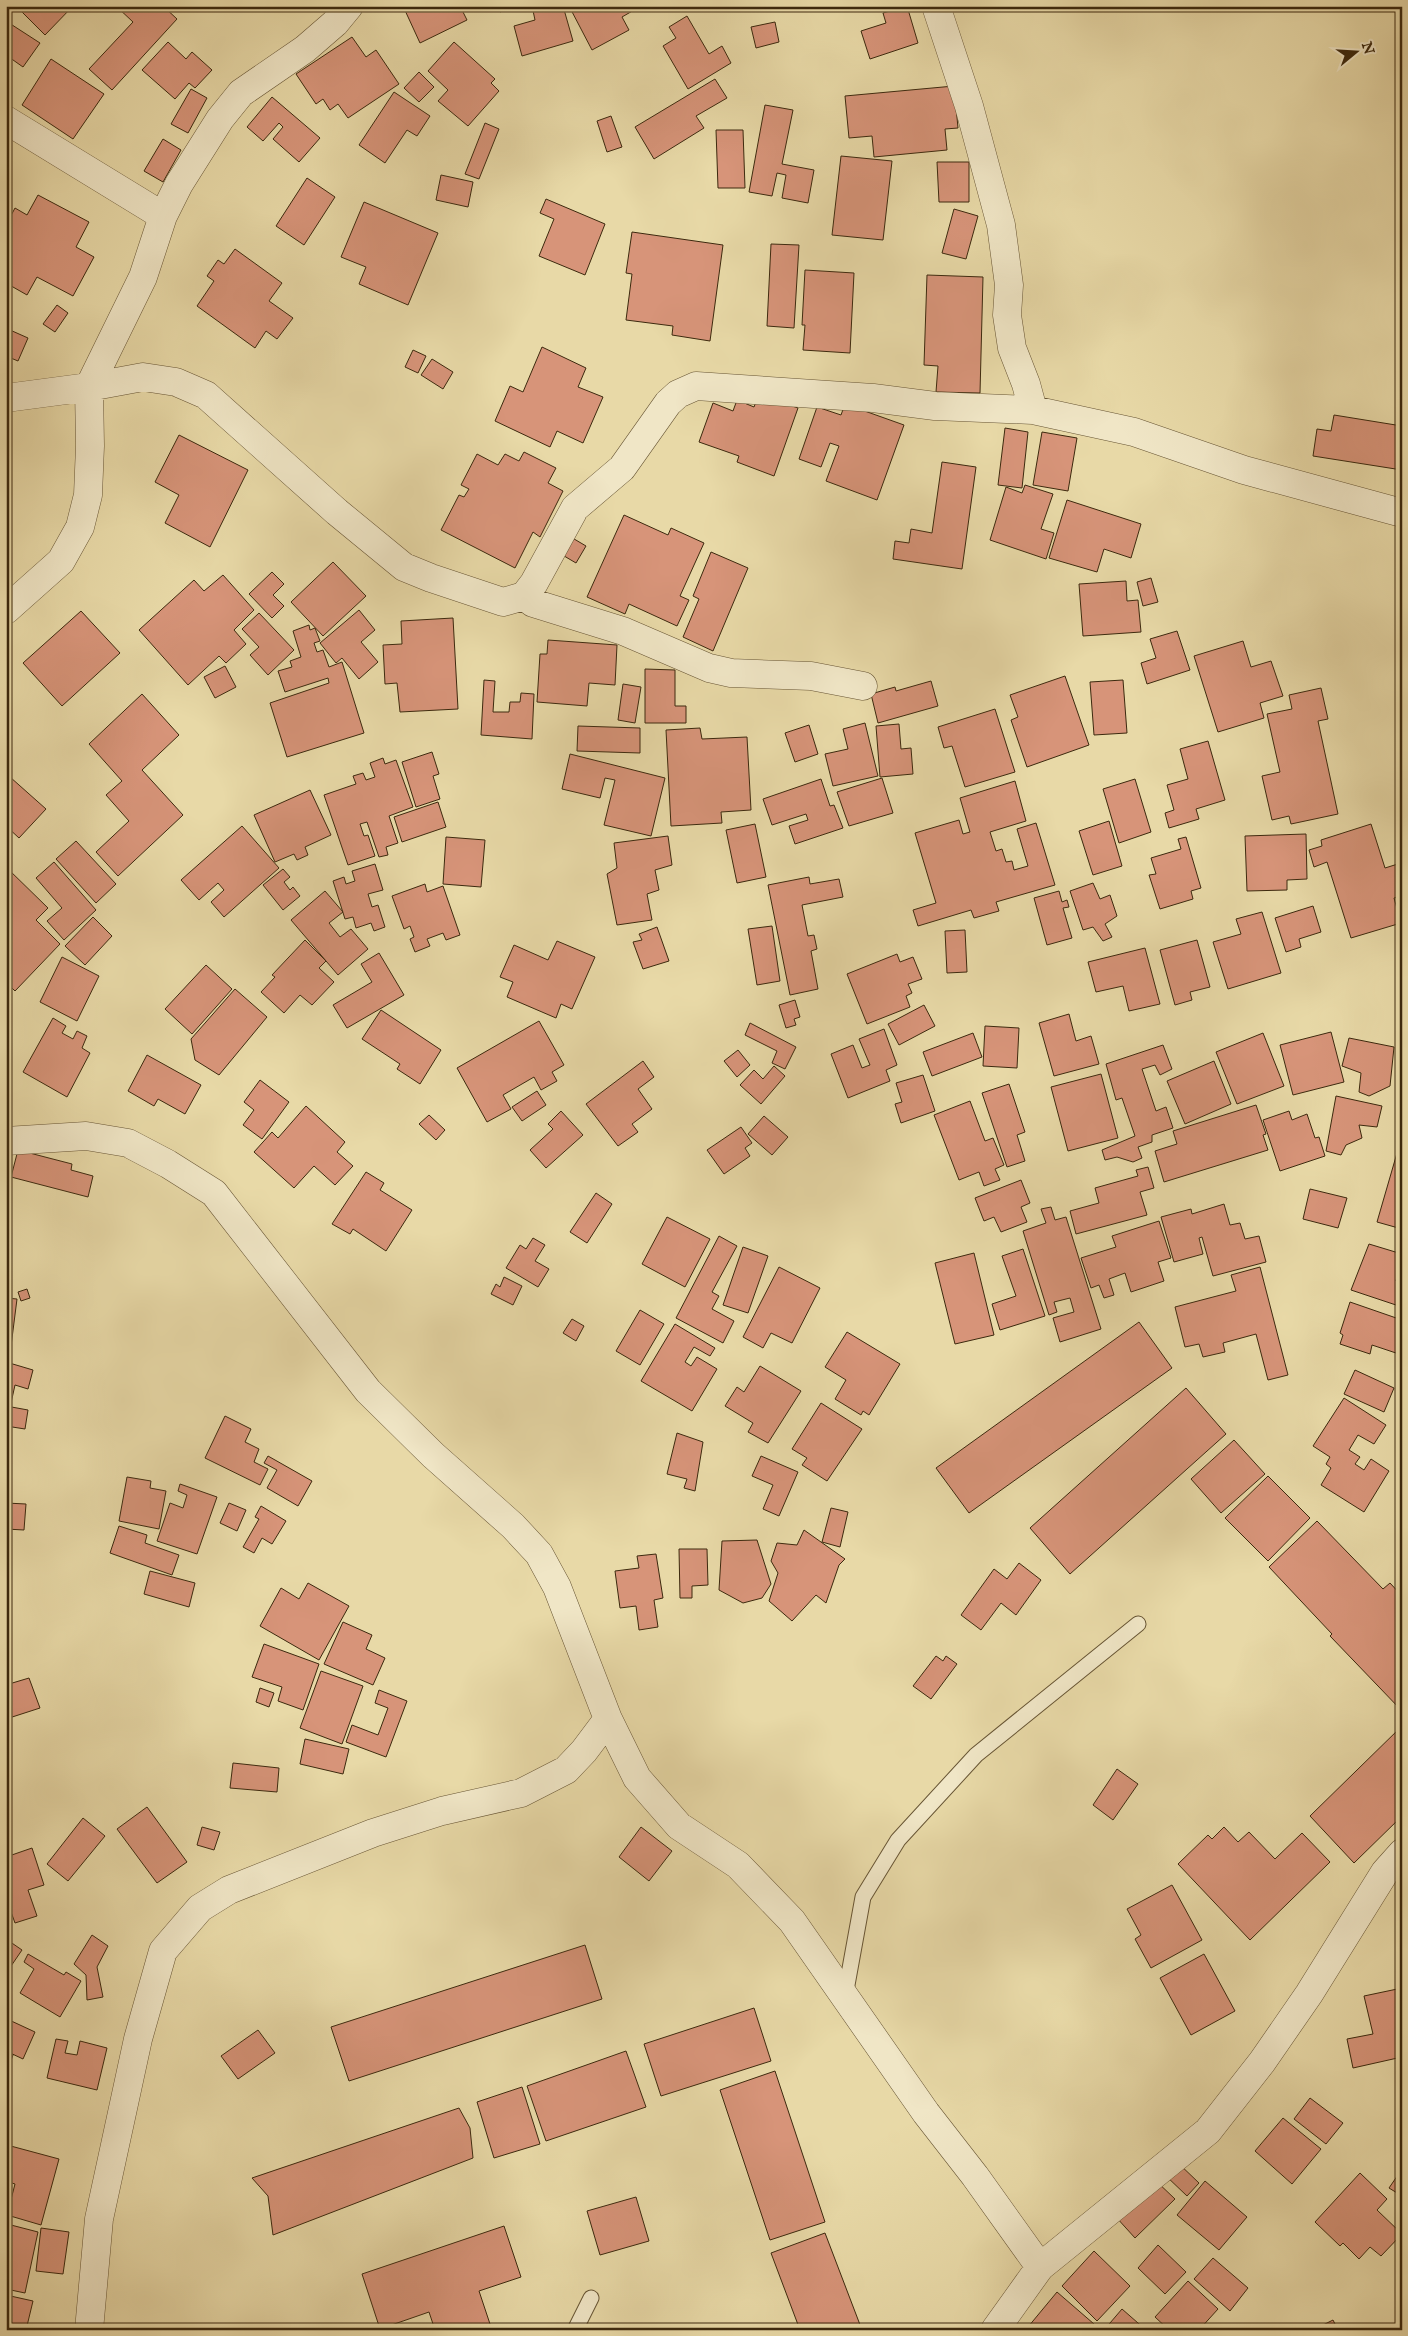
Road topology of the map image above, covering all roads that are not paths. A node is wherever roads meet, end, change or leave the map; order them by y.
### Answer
1 (349, 6) edge
2 (936, 6) edge
3 (6, 120) edge
4 (163, 216) junction
5 (89, 387) junction
6 (6, 398) edge
7 (1032, 410) junction
8 (1402, 514) edge
9 (524, 596) junction
10 (6, 610) edge
11 (864, 686) dead end
12 (6, 1141) edge
13 (1138, 1624) dead end
14 (608, 1719) junction
15 (1402, 1854) edge
16 (845, 1996) junction
17 (1040, 2267) junction
18 (591, 2298) dead end
19 (89, 2330) edge
20 (575, 2330) edge
21 (995, 2330) edge

1 - 4 street
2 - 7 street
3 - 4 street
4 - 5 street
5 - 6 street
5 - 9 street
5 - 10 street
7 - 8 street
7 - 9 street
9 - 11 street
12 - 14 street
13 - 16 lane
14 - 16 street
14 - 19 street
15 - 17 street
16 - 17 street
17 - 21 street
18 - 20 lane

